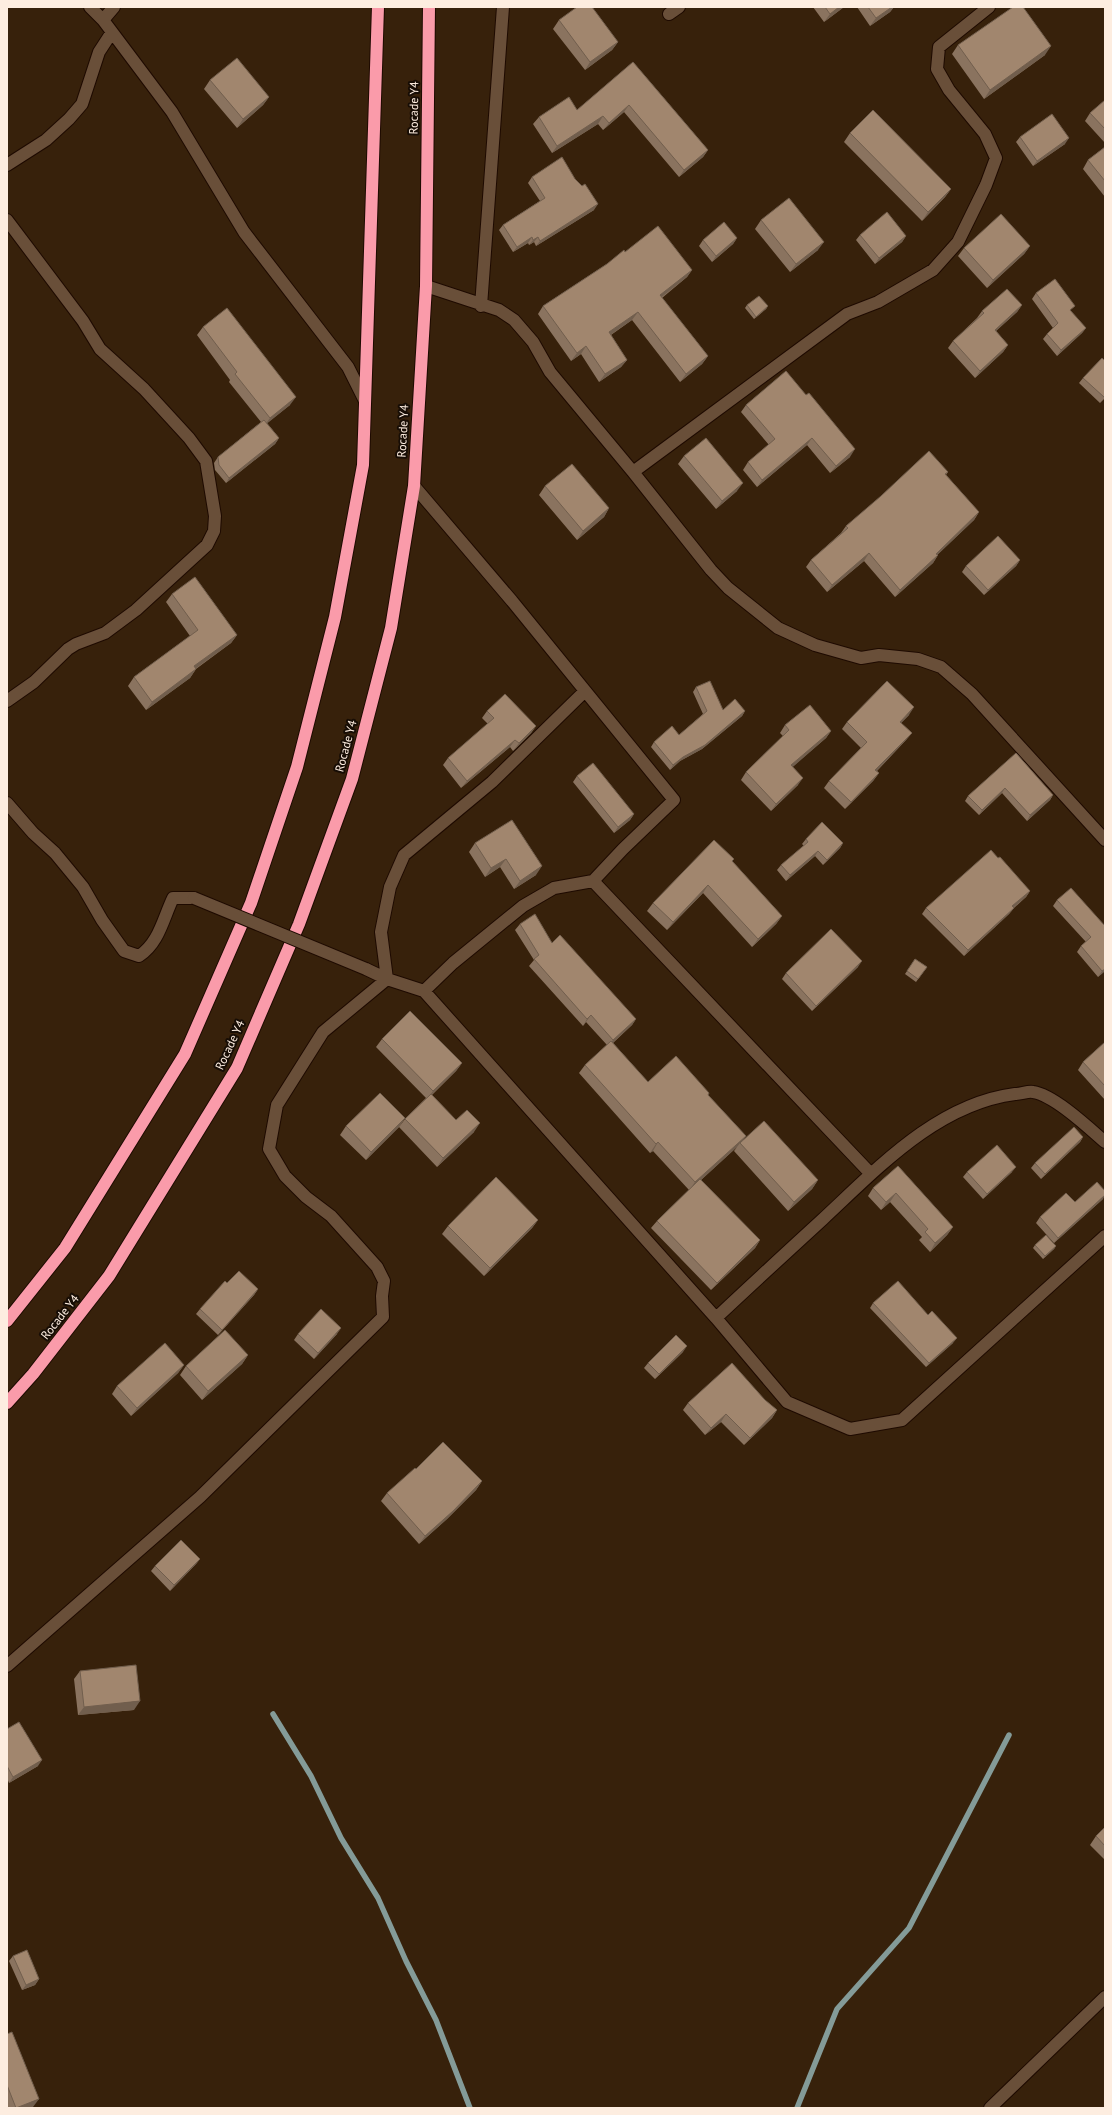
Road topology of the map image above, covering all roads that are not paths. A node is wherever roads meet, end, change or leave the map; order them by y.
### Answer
1 (90, 7) edge
2 (114, 7) edge
3 (378, 7) edge
4 (429, 7) edge
5 (503, 7) edge
6 (989, 7) edge
7 (103, 20) junction
8 (112, 32) junction
9 (7, 166) edge
10 (7, 220) edge
11 (426, 286) junction
12 (481, 306) junction
13 (365, 401) junction
14 (633, 472) junction
15 (414, 486) junction
16 (584, 692) junction
17 (7, 701) edge
18 (7, 803) edge
19 (1105, 840) edge
20 (594, 882) junction
21 (387, 979) junction
22 (424, 991) junction
23 (1105, 1142) edge
24 (871, 1174) junction
25 (1105, 1236) edge
26 (716, 1318) junction
27 (7, 1321) edge
28 (7, 1403) edge
29 (7, 1666) edge
30 (1105, 1997) edge
31 (990, 2108) edge

1 - 7 street
2 - 7 street
3 - 13 highway
4 - 11 highway, Rocade Y4
5 - 12 street
6 - 14 street
7 - 8 street
8 - 9 street
8 - 13 street
10 - 17 street
11 - 12 street
11 - 15 highway, Rocade Y4
12 - 14 street
13 - 27 highway
14 - 19 street
15 - 16 street
15 - 28 highway, Rocade Y4
16 - 20 street
16 - 21 street
18 - 21 street, bridge
20 - 22 street
20 - 24 street
21 - 22 street
21 - 29 street
22 - 26 street
23 - 24 street
24 - 26 street
25 - 26 street
30 - 31 street

